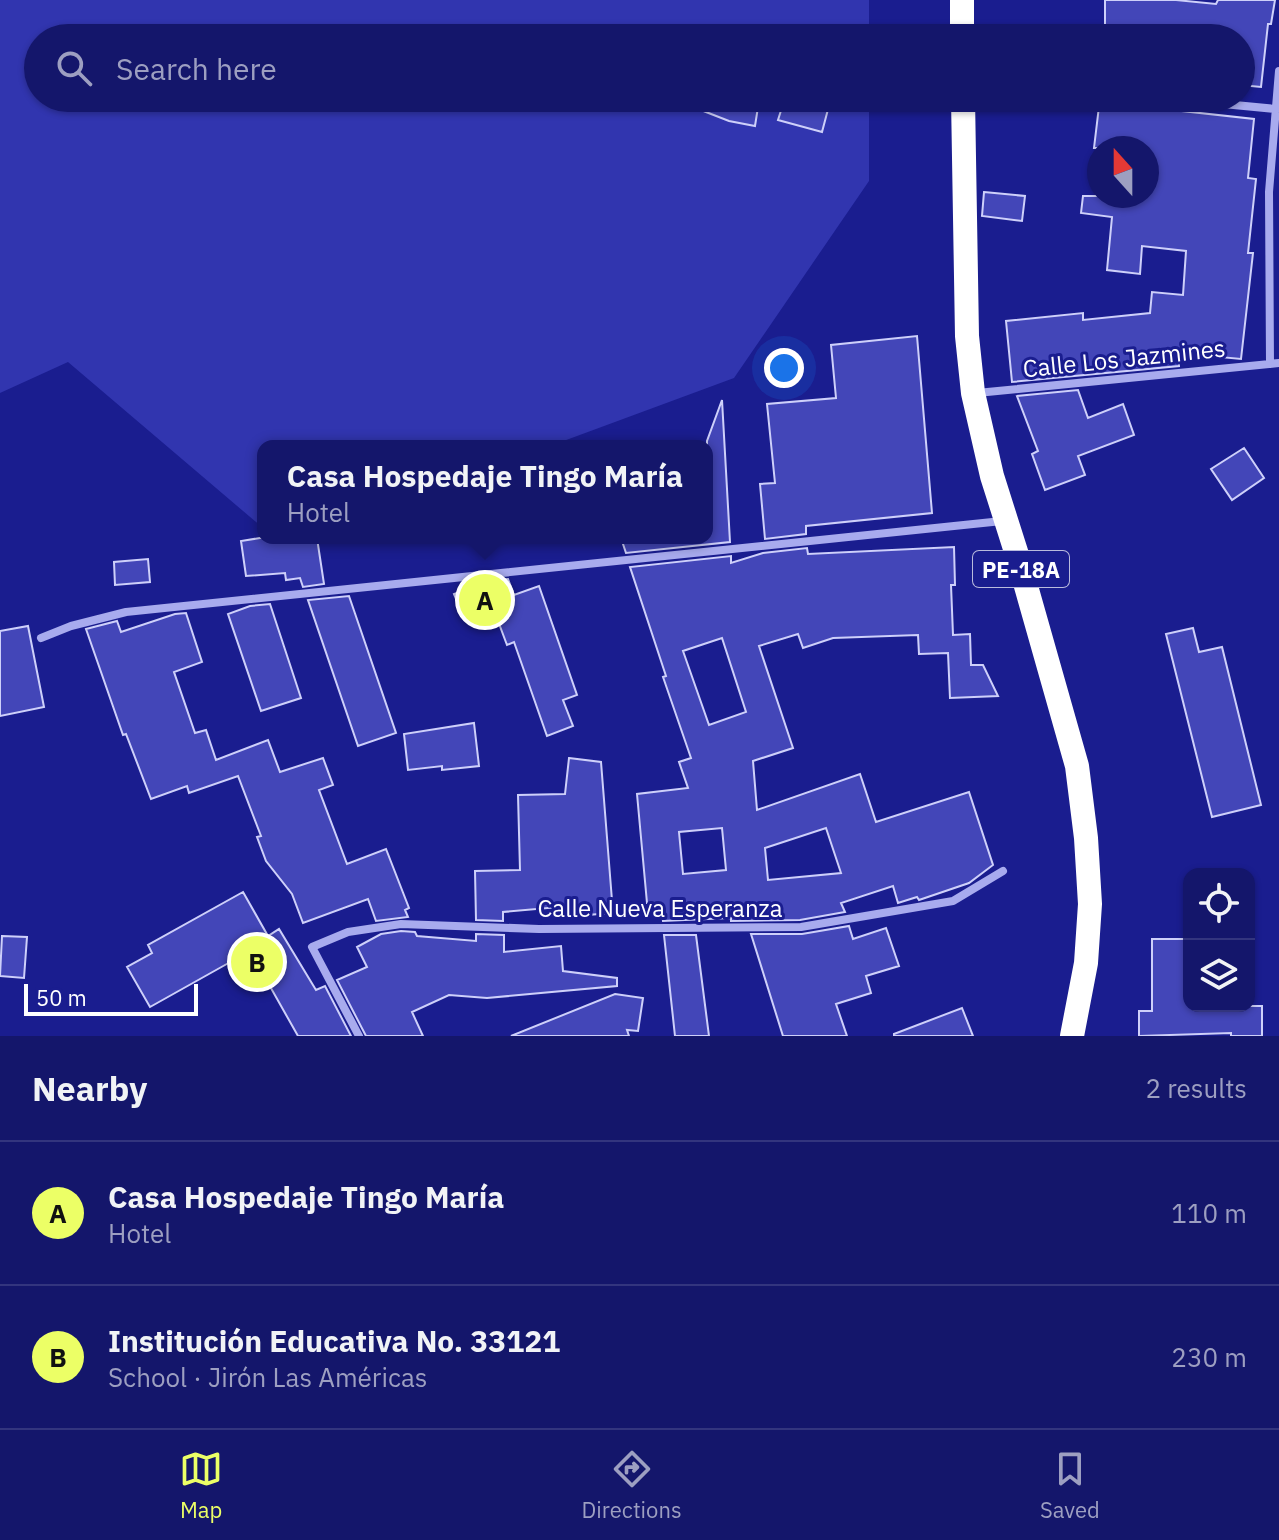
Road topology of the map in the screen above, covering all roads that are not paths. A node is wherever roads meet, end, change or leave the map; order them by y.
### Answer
1 (962, 0) edge
2 (962, 24) edge
3 (1279, 71) edge
4 (1255, 107) edge
5 (1276, 109) junction
6 (963, 112) edge
7 (1274, 192) edge
8 (1275, 363) edge
9 (973, 393) junction
10 (1006, 521) junction
11 (41, 638) dead end
12 (1003, 871) dead end
13 (359, 1036) edge
14 (1072, 1036) edge

1 - 2 highway
3 - 5 street
4 - 5 street
5 - 7 street
6 - 9 highway, PE-18A
7 - 8 street
8 - 9 street, Calle Los Jazmines
9 - 10 highway, PE-18A
10 - 11 street
10 - 14 highway, PE-18A
12 - 13 street, Calle Nueva Esperanza

